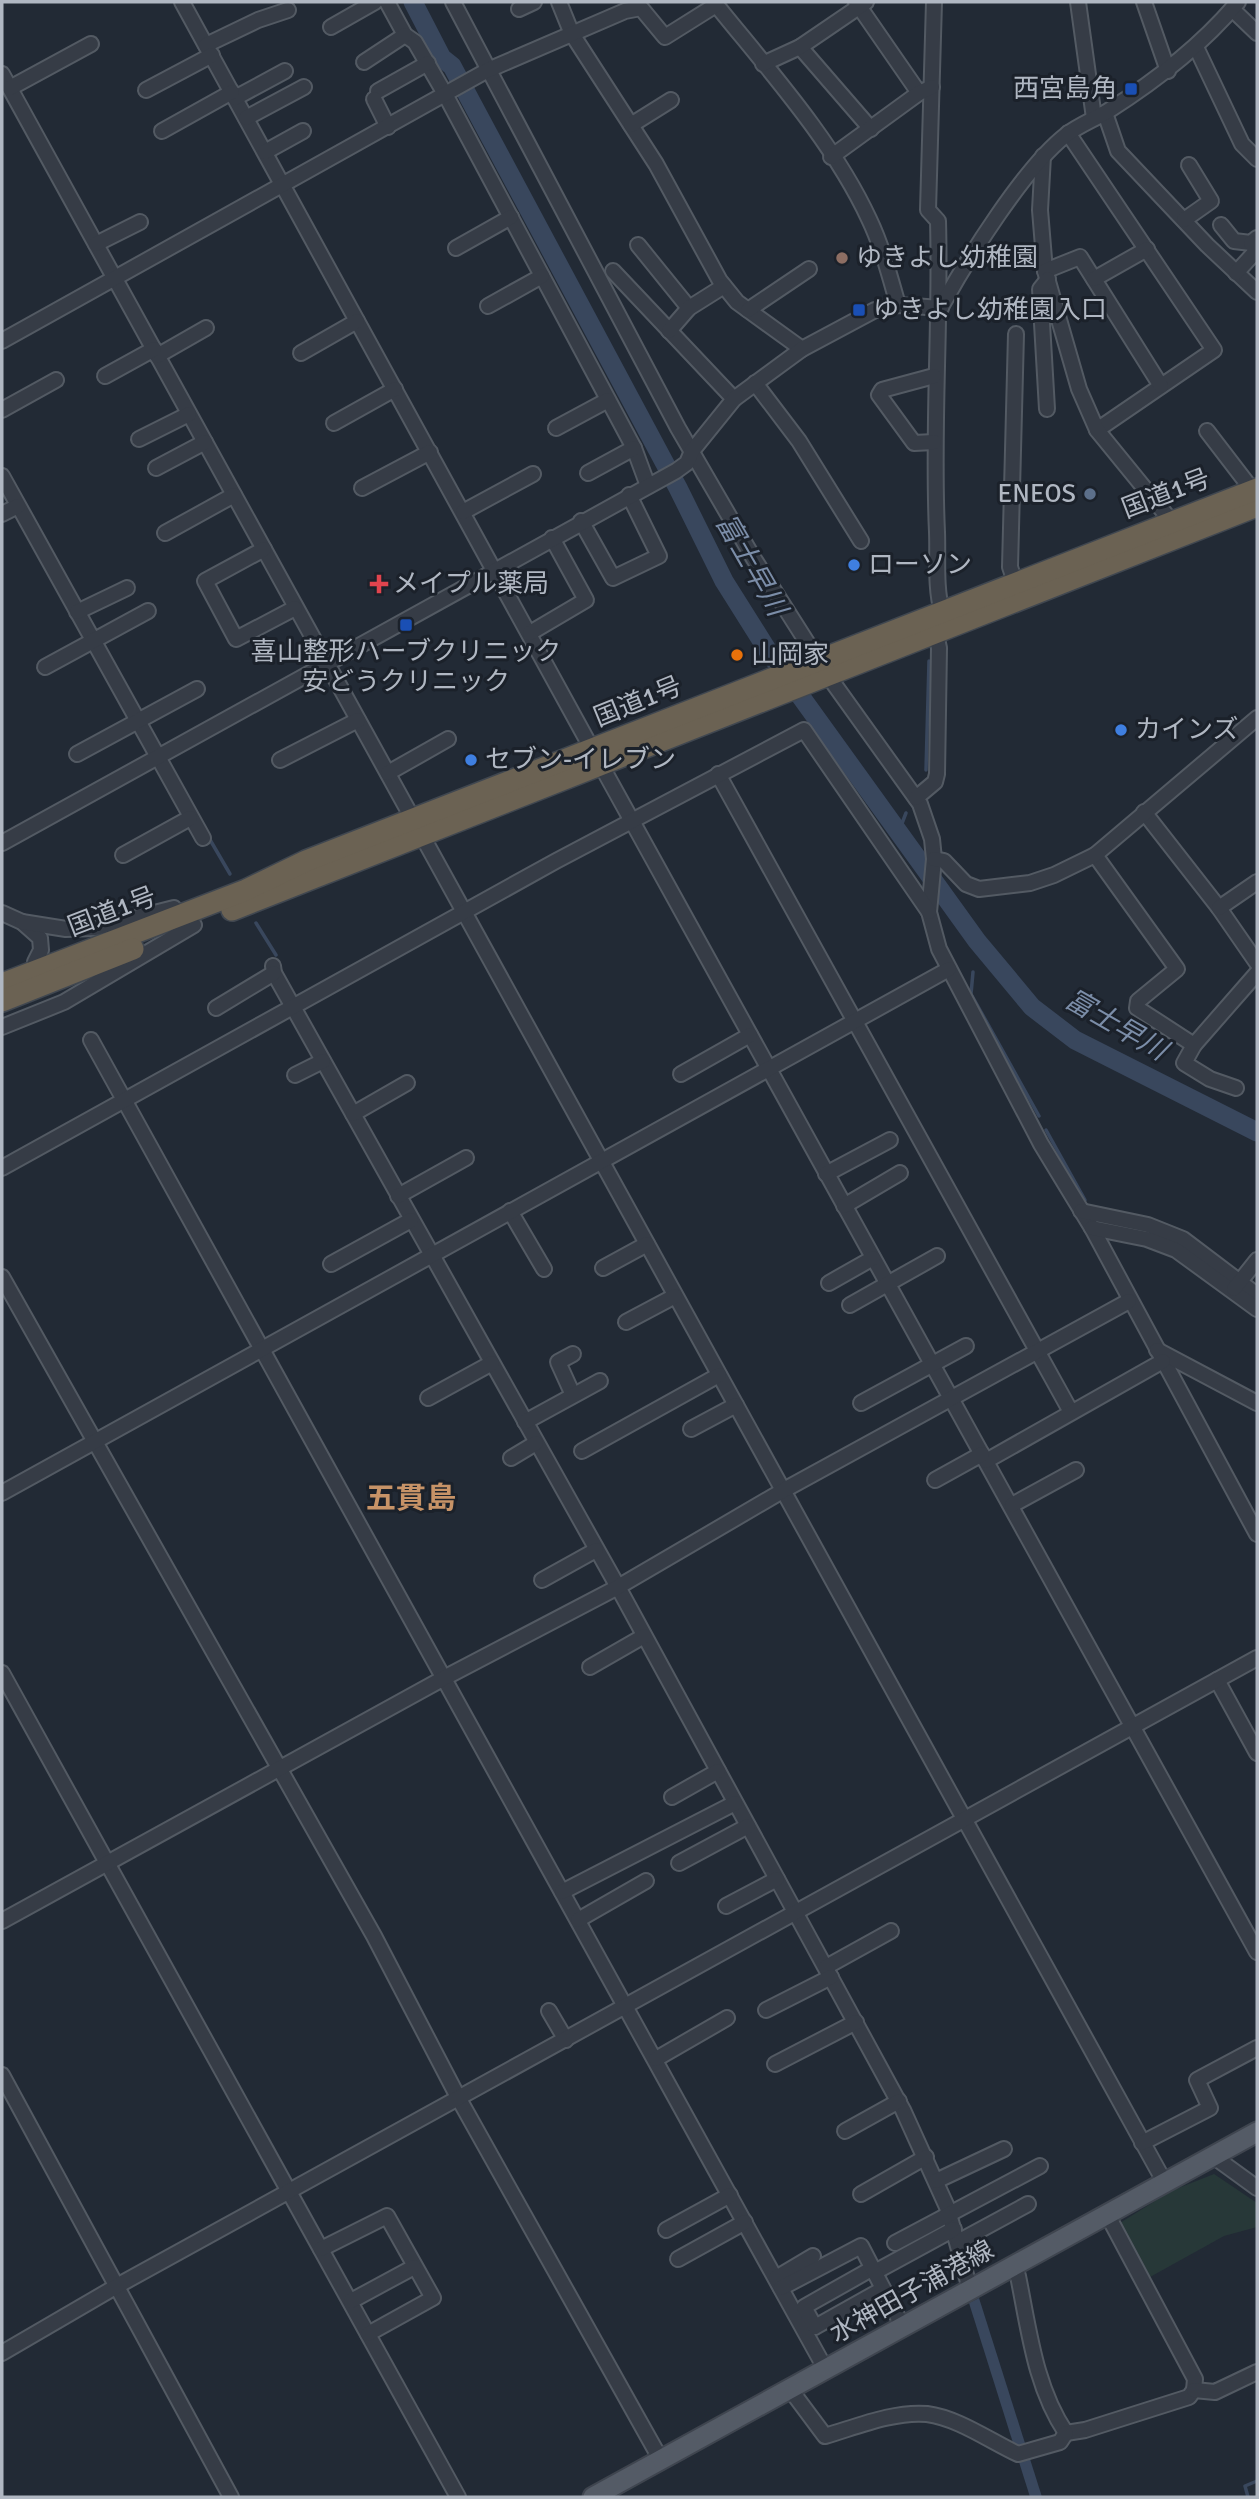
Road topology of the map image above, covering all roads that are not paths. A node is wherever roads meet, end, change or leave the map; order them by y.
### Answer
1 (182, 2) edge
2 (375, 2) edge
3 (387, 2) edge
4 (453, 2) edge
5 (534, 2) edge
6 (559, 2) edge
7 (934, 2) edge
8 (1079, 2) edge
9 (1144, 2) edge
10 (715, 3) edge
11 (861, 3) edge
12 (1235, 5) edge
13 (519, 9) dead end
14 (288, 10) dead end
15 (331, 27) dead end
16 (1257, 33) edge
17 (572, 34) junction
18 (405, 35) junction
19 (91, 44) dead end
20 (800, 47) junction
21 (1196, 47) junction
22 (209, 50) junction
23 (364, 61) dead end
24 (428, 63) junction
25 (763, 64) junction
26 (285, 71) dead end
27 (1168, 71) junction
28 (2, 74) edge
29 (483, 74) junction
30 (9, 88) junction
31 (304, 88) dead end
32 (146, 90) dead end
33 (925, 90) junction
34 (447, 93) junction
35 (233, 95) junction
36 (671, 100) dead end
37 (1100, 115) junction
38 (246, 118) junction
39 (631, 125) junction
40 (388, 127) junction
41 (871, 129) junction
42 (162, 131) dead end
43 (303, 131) dead end
44 (1068, 133) junction
45 (265, 152) junction
46 (1044, 155) junction
47 (831, 157) junction
48 (1257, 159) edge
49 (1189, 165) dead end
50 (281, 184) junction
51 (511, 217) junction
52 (1184, 220) junction
53 (140, 222) dead end
54 (1221, 225) dead end
55 (1254, 240) edge
56 (96, 244) junction
57 (638, 245) dead end
58 (456, 248) dead end
59 (1147, 249) junction
60 (809, 270) dead end
61 (613, 271) dead end
62 (1236, 273) junction
63 (1047, 275) junction
64 (541, 276) junction
65 (114, 277) junction
66 (1094, 279) junction
67 (724, 286) junction
68 (631, 291) junction
69 (1257, 292) edge
70 (611, 303) junction
71 (898, 305) junction
72 (488, 306) dead end
73 (689, 308) junction
74 (941, 308) junction
75 (748, 310) junction
76 (357, 321) junction
77 (206, 328) dead end
78 (668, 331) junction
79 (1016, 334) dead end
80 (2, 341) edge
81 (802, 349) junction
82 (155, 352) junction
83 (301, 353) dead end
84 (105, 376) dead end
85 (934, 376) junction
86 (56, 380) dead end
87 (755, 383) junction
88 (1161, 386) junction
89 (395, 389) junction
90 (734, 399) junction
91 (608, 400) junction
92 (1047, 409) dead end
93 (2, 410) edge
94 (189, 414) junction
95 (334, 423) dead end
96 (556, 428) dead end
97 (1097, 430) junction
98 (1206, 431) dead end
99 (139, 439) dead end
100 (205, 442) junction
101 (934, 442) junction
102 (634, 448) junction
103 (692, 451) junction
104 (430, 452) junction
105 (156, 468) dead end
106 (588, 473) dead end
107 (533, 474) dead end
108 (2, 476) edge
109 (652, 484) junction
110 (362, 488) dead end
111 (234, 495) junction
112 (629, 495) junction
113 (1256, 495) edge
114 (18, 506) junction
115 (463, 512) junction
116 (2, 514) edge
117 (581, 521) junction
118 (1172, 522) junction
119 (165, 533) dead end
120 (552, 538) junction
121 (861, 541) dead end
122 (264, 549) junction
123 (495, 570) junction
124 (1014, 582) junction
125 (127, 588) dead end
126 (295, 608) junction
127 (148, 611) dead end
128 (77, 612) junction
129 (942, 612) junction
130 (530, 633) junction
131 (936, 634) junction
132 (92, 640) junction
133 (327, 662) junction
134 (45, 667) dead end
135 (814, 672) junction
136 (198, 689) dead end
137 (1257, 718) edge
138 (358, 720) junction
139 (138, 721) junction
140 (448, 739) dead end
141 (77, 754) dead end
142 (157, 757) junction
143 (597, 758) junction
144 (280, 760) dead end
145 (388, 774) junction
146 (718, 774) junction
147 (916, 798) junction
148 (1144, 812) junction
149 (190, 818) junction
150 (631, 821) junction
151 (419, 828) junction
152 (203, 838) dead end
153 (2, 843) edge
154 (123, 855) dead end
155 (1095, 855) junction
156 (935, 856) junction
157 (306, 861) junction
158 (1257, 882) edge
159 (929, 906) junction
160 (174, 908) junction
161 (1219, 908) junction
162 (463, 912) junction
163 (2, 913) edge
164 (22, 922) junction
165 (194, 925) junction
166 (35, 961) junction
167 (1257, 962) edge
168 (949, 969) junction
169 (1257, 973) edge
170 (2, 975) edge
171 (63, 977) junction
172 (2, 984) edge
173 (2, 1001) edge
174 (293, 1006) junction
175 (216, 1007) dead end
176 (49, 1008) junction
177 (854, 1020) junction
178 (2, 1027) edge
179 (750, 1035) junction
180 (91, 1040) dead end
181 (1194, 1045) junction
182 (323, 1060) junction
183 (768, 1069) junction
184 (681, 1074) dead end
185 (295, 1075) dead end
186 (407, 1083) dead end
187 (1236, 1088) dead end
188 (124, 1103) junction
189 (353, 1114) junction
190 (890, 1140) dead end
191 (466, 1158) dead end
192 (600, 1160) junction
193 (2, 1168) edge
194 (900, 1173) dead end
195 (826, 1174) junction
196 (398, 1196) junction
197 (844, 1206) junction
198 (510, 1210) junction
199 (1081, 1210) junction
200 (411, 1220) junction
201 (1092, 1228) junction
202 (647, 1244) junction
203 (431, 1255) junction
204 (937, 1256) dead end
205 (873, 1258) junction
206 (1257, 1260) edge
207 (331, 1264) dead end
208 (603, 1268) dead end
209 (544, 1269) dead end
210 (2, 1277) edge
211 (829, 1283) dead end
212 (887, 1285) junction
213 (1236, 1287) junction
214 (1257, 1295) edge
215 (676, 1296) junction
216 (1129, 1301) junction
217 (850, 1305) dead end
218 (1257, 1309) edge
219 (626, 1322) dead end
220 (966, 1346) dead end
221 (259, 1349) junction
222 (1037, 1349) junction
223 (573, 1354) dead end
224 (1160, 1355) junction
225 (492, 1363) junction
226 (931, 1365) junction
227 (719, 1375) junction
228 (600, 1381) dead end
229 (573, 1395) junction
230 (428, 1398) dead end
231 (950, 1399) junction
232 (861, 1403) dead end
233 (1257, 1403) edge
234 (736, 1405) junction
235 (1071, 1412) junction
236 (525, 1422) junction
237 (691, 1429) dead end
238 (93, 1442) junction
239 (536, 1443) junction
240 (582, 1451) dead end
241 (984, 1457) junction
242 (511, 1458) dead end
243 (1076, 1470) dead end
244 (935, 1480) dead end
245 (784, 1490) junction
246 (2, 1493) edge
247 (1012, 1505) junction
248 (1256, 1527) edge
249 (596, 1550) junction
250 (542, 1580) dead end
251 (618, 1587) junction
252 (644, 1636) junction
253 (1257, 1658) edge
254 (590, 1667) dead end
255 (2, 1673) edge
256 (444, 1678) junction
257 (1217, 1680) junction
258 (1131, 1727) junction
259 (1257, 1753) edge
260 (278, 1769) junction
261 (718, 1771) junction
262 (671, 1797) dead end
263 (735, 1803) junction
264 (966, 1821) junction
265 (748, 1826) junction
266 (107, 1862) junction
267 (679, 1863) dead end
268 (777, 1879) junction
269 (646, 1881) dead end
270 (562, 1892) junction
271 (726, 1906) dead end
272 (797, 1914) junction
273 (578, 1920) junction
274 (2, 1921) edge
275 (891, 1931) dead end
276 (1257, 1952) edge
277 (828, 1972) junction
278 (627, 2006) junction
279 (766, 2010) dead end
280 (549, 2011) dead end
281 (727, 2018) dead end
282 (856, 2022) junction
283 (566, 2040) junction
284 (1257, 2048) edge
285 (656, 2059) junction
286 (775, 2064) dead end
287 (2, 2075) edge
288 (459, 2099) junction
289 (899, 2101) junction
290 (845, 2131) dead end
291 (1257, 2132) edge
292 (1142, 2143) junction
293 (1004, 2149) dead end
294 (1213, 2156) junction
295 (926, 2157) junction
296 (1040, 2166) dead end
297 (936, 2181) junction
298 (1165, 2183) junction
299 (1257, 2188) edge
300 (290, 2192) junction
301 (861, 2194) dead end
302 (730, 2195) junction
303 (1028, 2204) dead end
304 (1107, 2214) junction
305 (745, 2222) junction
306 (954, 2229) junction
307 (666, 2230) dead end
308 (895, 2243) dead end
309 (321, 2249) junction
310 (813, 2256) dead end
311 (678, 2259) dead end
312 (414, 2267) junction
313 (1012, 2267) junction
314 (874, 2270) junction
315 (778, 2283) junction
316 (117, 2286) junction
317 (883, 2289) junction
318 (971, 2289) junction
319 (351, 2301) junction
320 (903, 2327) junction
321 (368, 2334) junction
322 (2, 2353) edge
323 (826, 2370) junction
324 (1257, 2372) edge
325 (790, 2389) junction
326 (1194, 2390) junction
327 (1066, 2433) junction
328 (661, 2460) junction
329 (231, 2497) edge
330 (458, 2497) edge
331 (593, 2497) edge

1 - 22 street
2 - 15 street
3 - 18 street
4 - 29 street
5 - 13 street
6 - 17 street
7 - 33 street
8 - 37 street
9 - 27 street
10 - 17 street
10 - 25 street
11 - 20 street
11 - 33 street
12 - 16 street
12 - 21 street
14 - 22 street
17 - 29 street
17 - 39 street
18 - 23 street
18 - 24 street
19 - 30 street
20 - 25 street
20 - 41 street
21 - 27 street
21 - 48 street
22 - 32 street
22 - 35 street
24 - 34 street
24 - 40 street
25 - 47 street
26 - 35 street
27 - 37 street
28 - 30 street
29 - 34 street
29 - 70 street
30 - 56 street
31 - 38 street
33 - 41 street
33 - 74 street
34 - 40 street
34 - 51 street
35 - 38 street
35 - 42 street
36 - 39 street
37 - 44 street
37 - 52 street
38 - 45 street
39 - 67 street
40 - 50 street
41 - 47 street
43 - 45 street
44 - 46 street
44 - 59 street
45 - 50 street
46 - 63 street
46 - 74 street
47 - 71 street
49 - 52 street
50 - 65 street
50 - 76 street
51 - 58 street
51 - 64 street
52 - 62 street
53 - 56 street
54 - 55 street
55 - 62 street
56 - 65 street
57 - 73 street
59 - 66 street
59 - 88 street
60 - 75 street
61 - 68 street
62 - 69 street
63 - 66 street
63 - 92 street
63 - 97 street
64 - 72 street
64 - 91 street
65 - 80 street
65 - 82 street
66 - 88 street
67 - 73 street
67 - 75 street
68 - 70 street
68 - 78 street
70 - 103 street
71 - 74 street
71 - 81 street
73 - 78 street
74 - 85 street
75 - 81 street
76 - 83 street
76 - 89 street
77 - 82 street
78 - 90 street
79 - 124 street
81 - 87 street
82 - 84 street
82 - 94 street
85 - 101 street
85 - 101 street
86 - 93 street
87 - 90 street
87 - 121 street
88 - 97 street
89 - 95 street
89 - 104 street
90 - 103 street
91 - 96 street
91 - 102 street
94 - 99 street
94 - 100 street
97 - 118 street
98 - 113 street
100 - 105 street
100 - 111 street
101 - 129 street
102 - 106 street
102 - 109 street
103 - 109 street
103 - 135 street
104 - 110 street
104 - 115 street
107 - 115 street
108 - 114 street
109 - 112 street
111 - 119 street
111 - 122 street
112 - 117 street
112 - 117 street
113 - 118 highway, 国道1号
113 - 131 highway, 国道1号
114 - 116 street
114 - 128 street
115 - 123 street
117 - 120 street
118 - 124 highway, 国道1号
120 - 123 street
120 - 130 street
122 - 126 street
122 - 126 street
123 - 130 street
123 - 133 street
124 - 129 highway, 国道1号
125 - 128 street
126 - 133 street
127 - 132 street
128 - 132 street
129 - 135 highway, 国道1号
130 - 143 street
131 - 135 highway, 国道1号
131 - 147 street
132 - 134 street
132 - 139 street
133 - 138 street
133 - 142 street
135 - 143 highway, 国道1号
135 - 147 street
136 - 139 street
137 - 148 street
138 - 144 street
138 - 145 street
139 - 141 street
139 - 142 street
140 - 145 street
142 - 149 street
142 - 153 street
143 - 150 street
143 - 151 highway, 国道1号
145 - 151 street
146 - 150 street
146 - 159 street
146 - 177 street
147 - 156 street
148 - 155 street
148 - 161 street
149 - 152 street
149 - 154 street
150 - 162 street
150 - 179 street
151 - 157 highway, 国道1号
151 - 162 street
151 - 165 highway, 国道1号
155 - 156 street
155 - 181 street
156 - 159 street
157 - 160 street
157 - 172 highway, 国道1号
158 - 161 street
159 - 168 street
160 - 164 street
160 - 166 street
161 - 167 street
162 - 174 street
162 - 192 street
163 - 164 street
164 - 166 street
165 - 171 highway, 国道1号
165 - 176 street
166 - 170 street
168 - 177 street
168 - 199 street
169 - 181 street
171 - 173 highway, 国道1号
171 - 176 street
174 - 175 street
174 - 182 street
174 - 188 street
176 - 178 street
177 - 183 street
177 - 222 street
179 - 183 street
179 - 184 street
180 - 188 street
181 - 187 street
182 - 185 street
182 - 189 street
183 - 192 street
183 - 195 street
186 - 189 street
188 - 193 street
188 - 221 street
189 - 196 street
190 - 195 street
191 - 196 street
192 - 198 street
192 - 202 street
194 - 197 street
195 - 197 street
196 - 200 street
197 - 205 street
198 - 203 street
198 - 209 street
199 - 201 street
199 - 213 street
200 - 203 street
200 - 207 street
201 - 213 street
201 - 216 street
202 - 208 street
202 - 215 street
203 - 221 street
203 - 225 street
204 - 212 street
205 - 211 street
205 - 212 street
206 - 213 street
210 - 238 street
212 - 217 street
212 - 226 street
213 - 214 street
213 - 218 street
215 - 219 street
215 - 227 street
216 - 222 street
216 - 224 street
220 - 226 street
221 - 238 street
221 - 256 street
222 - 231 street
222 - 235 street
223 - 229 street
224 - 233 street
224 - 235 street
224 - 248 street
225 - 230 street
225 - 236 street
226 - 231 street
226 - 232 street
227 - 234 street
227 - 240 street
228 - 229 street
229 - 236 street
231 - 241 street
231 - 245 street
234 - 237 street
234 - 245 street
235 - 241 street
236 - 239 street
238 - 246 street
238 - 260 street
239 - 242 street
239 - 249 street
241 - 244 street
241 - 247 street
243 - 247 street
245 - 251 street
245 - 264 street
247 - 258 street
249 - 250 street
249 - 251 street
251 - 252 street
251 - 256 street
252 - 254 street
252 - 261 street
253 - 257 street
255 - 266 street
256 - 260 street
256 - 270 street
257 - 258 street
257 - 259 street
258 - 264 street
258 - 276 street
260 - 266 street
260 - 288 street
261 - 262 street
261 - 263 street
263 - 265 street
263 - 270 street
264 - 272 street
264 - 292 street
265 - 267 street
265 - 268 street
266 - 274 street
266 - 300 street
268 - 271 street
268 - 272 street
269 - 273 street
270 - 273 street
272 - 277 street
272 - 278 street
273 - 278 street
275 - 277 street
277 - 279 street
277 - 282 street
278 - 283 street
278 - 285 street
280 - 283 street
281 - 285 street
282 - 286 street
282 - 289 street
283 - 288 street
284 - 292 street
285 - 302 street
287 - 316 street
288 - 300 street
288 - 328 street
289 - 290 street
289 - 295 street
291 - 294 main road, 水神田子浦港線
292 - 298 street
293 - 297 street
294 - 298 main road, 水神田子浦港線
294 - 299 street
295 - 297 street
295 - 301 street
296 - 306 street
297 - 306 street
298 - 304 main road, 水神田子浦港線
300 - 309 street
300 - 316 street
302 - 305 street
302 - 307 street
303 - 306 street
304 - 313 main road, 水神田子浦港線
304 - 326 street
305 - 311 street
305 - 315 street
306 - 308 street
306 - 314 street
306 - 318 street
309 - 312 street
309 - 319 street
310 - 315 street
312 - 319 street
312 - 321 street
313 - 318 main road, 水神田子浦港線
313 - 327 street
314 - 315 street
314 - 317 street
314 - 317 street
315 - 323 street
316 - 322 street
316 - 329 street
317 - 320 street
318 - 320 main road, 水神田子浦港線
319 - 321 street
320 - 323 main road, 水神田子浦港線
321 - 330 street
323 - 325 main road, 水神田子浦港線
324 - 326 street
325 - 327 street
325 - 328 main road, 水神田子浦港線
326 - 327 street
328 - 331 main road, 水神田子浦港線

